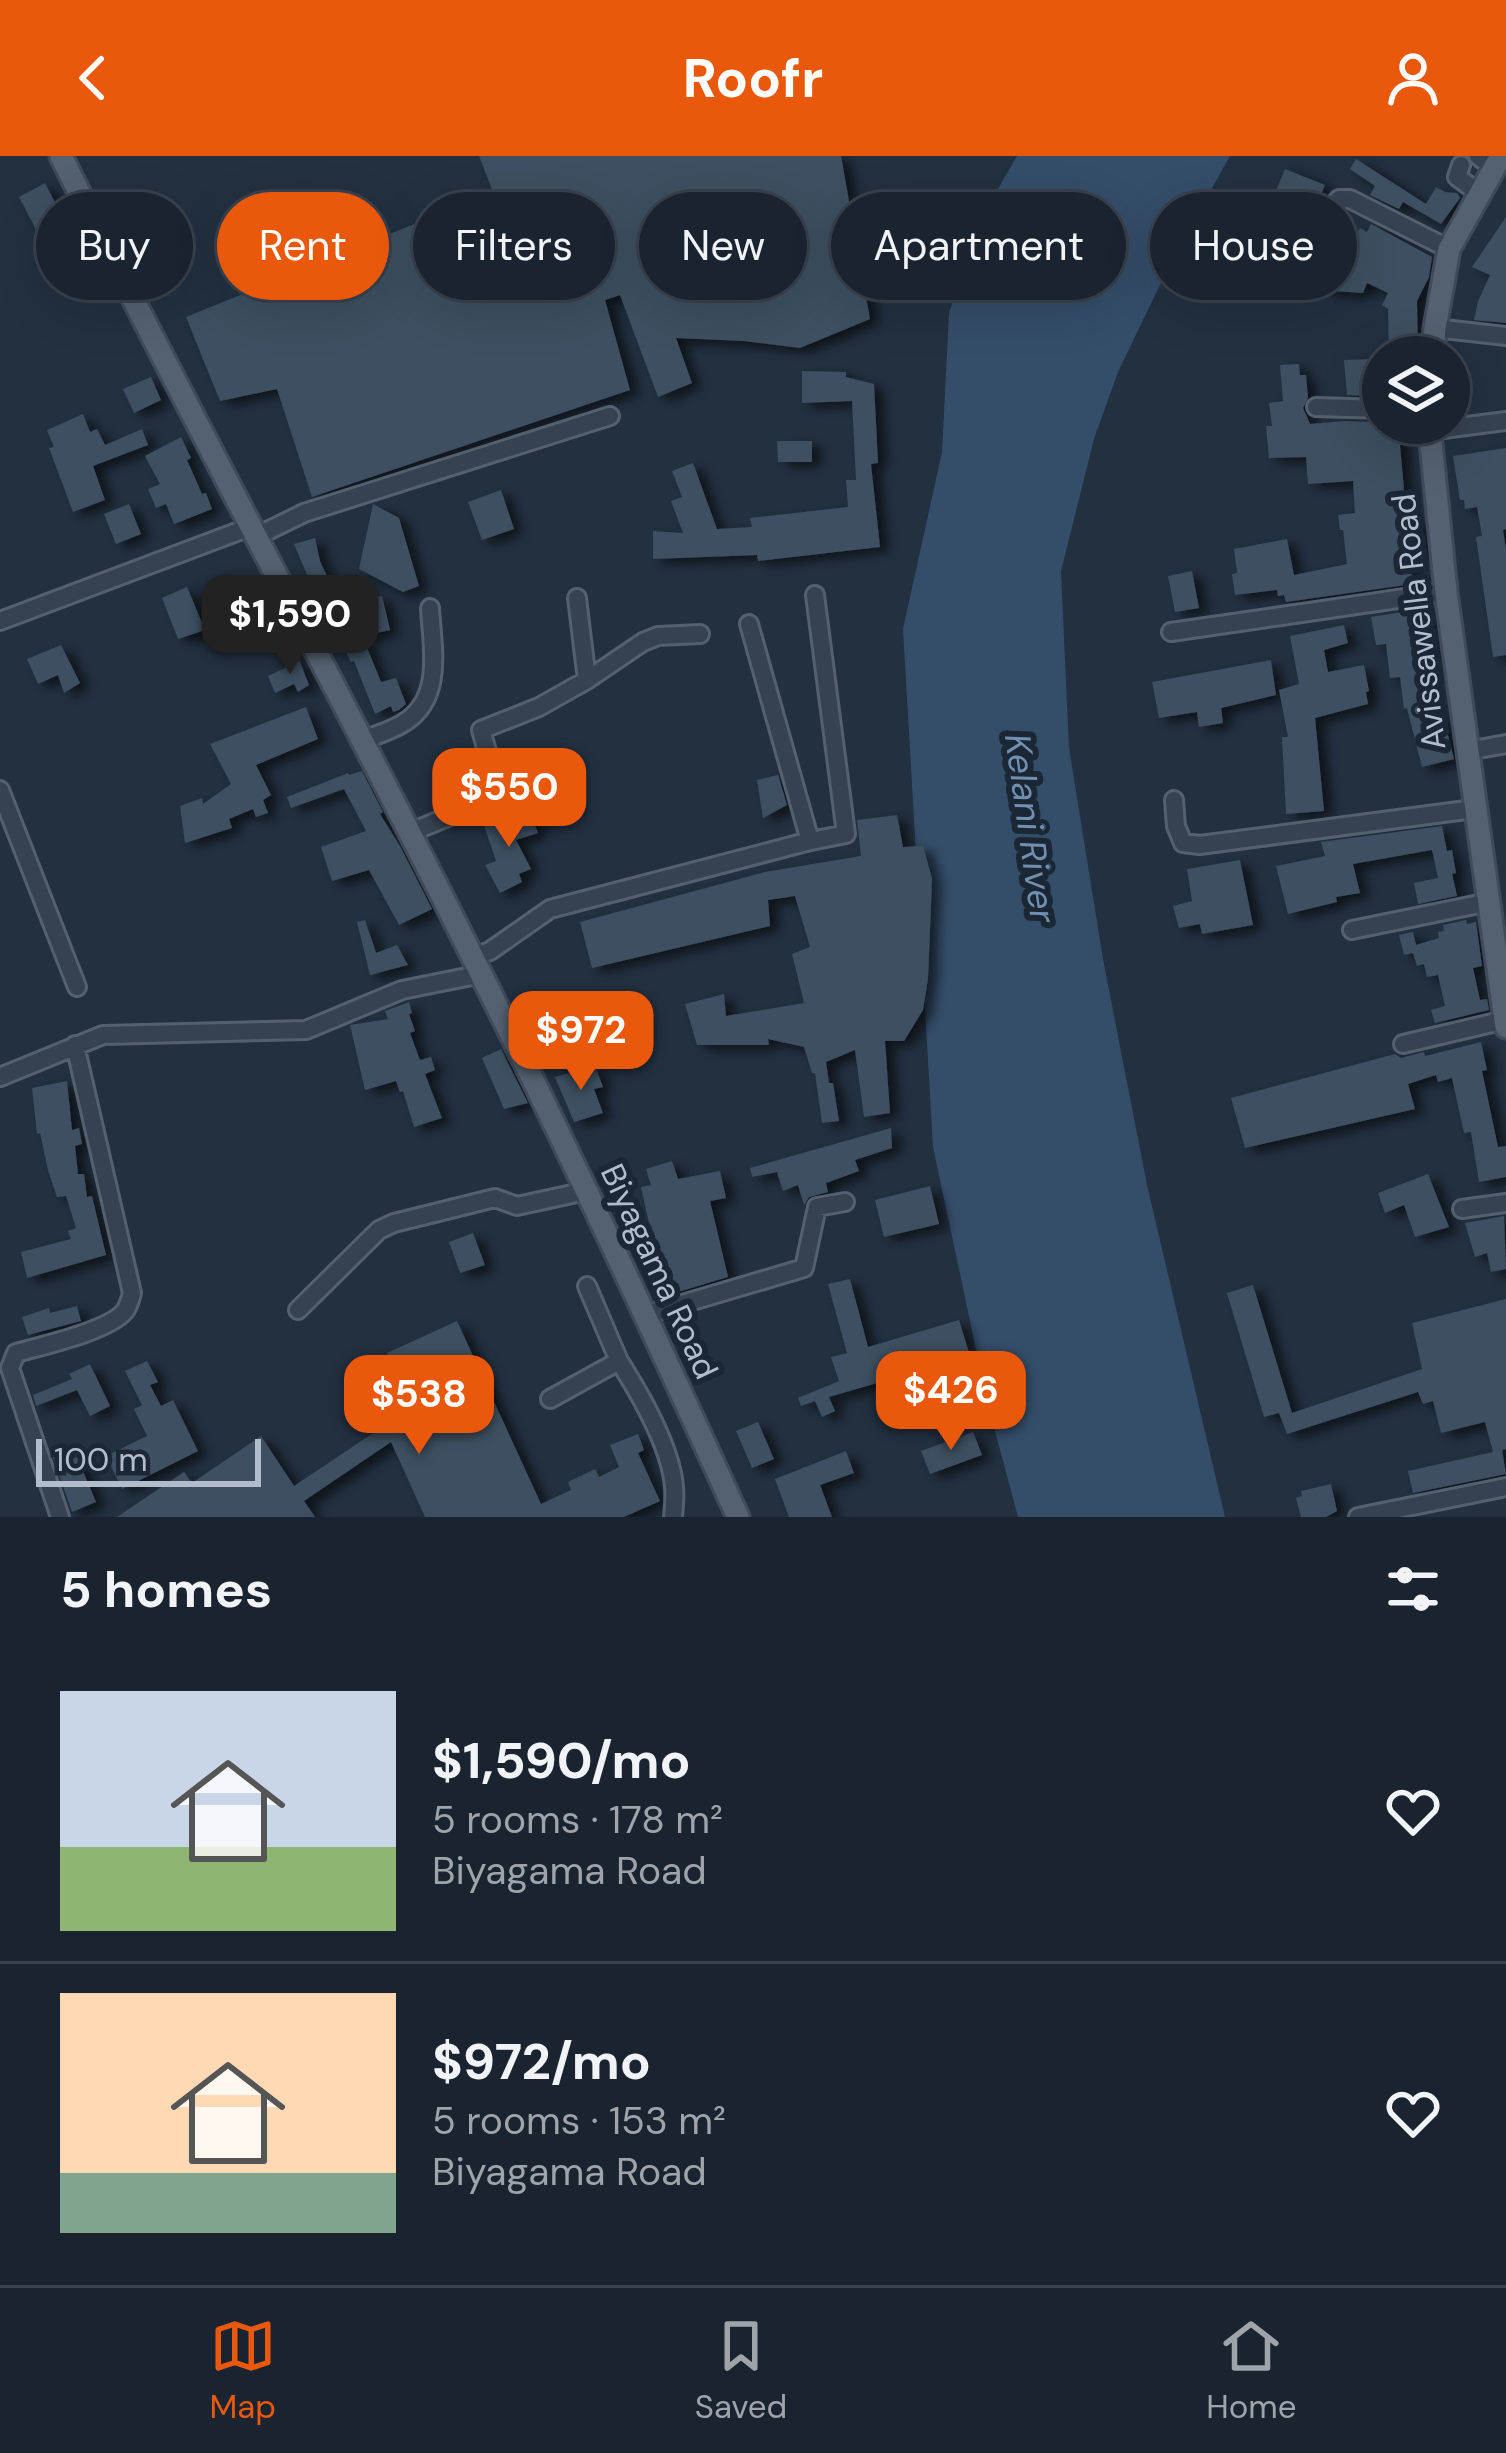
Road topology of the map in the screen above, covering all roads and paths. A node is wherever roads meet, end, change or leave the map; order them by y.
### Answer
1 (61, 156) edge
2 (1492, 161) edge
3 (1461, 165) dead end
4 (1479, 194) junction
5 (1357, 203) edge
6 (1449, 249) junction
7 (1435, 328) junction
8 (1434, 336) edge
9 (1506, 336) edge
10 (1316, 406) dead end
11 (1362, 408) edge
12 (610, 416) dead end
13 (1506, 421) edge
14 (1470, 424) edge
15 (1430, 444) edge
16 (252, 532) junction
17 (1446, 592) junction
18 (815, 595) dead end
19 (577, 598) dead end
20 (430, 608) dead end
21 (0, 621) edge
22 (749, 624) dead end
23 (1171, 632) dead end
24 (700, 634) dead end
25 (587, 680) junction
26 (361, 741) junction
27 (1506, 744) edge
28 (1467, 751) junction
29 (0, 790) edge
30 (1174, 800) dead end
31 (1474, 809) junction
32 (409, 833) junction
33 (806, 842) junction
34 (1489, 902) junction
35 (1352, 930) dead end
36 (1501, 958) edge
37 (477, 966) junction
38 (76, 987) dead end
39 (1505, 1018) edge
40 (1403, 1043) dead end
41 (75, 1046) junction
42 (0, 1077) edge
43 (586, 1190) junction
44 (845, 1202) dead end
45 (1506, 1203) edge
46 (1462, 1209) dead end
47 (587, 1286) dead end
48 (298, 1310) dead end
49 (645, 1315) junction
50 (619, 1361) junction
51 (550, 1399) dead end
52 (1506, 1487) edge
53 (60, 1517) edge
54 (673, 1517) edge
55 (739, 1517) edge
56 (1358, 1517) edge

1 - 16 main road, Biyagama Road
2 - 4 main road
3 - 4 street
4 - 6 main road
5 - 6 street
6 - 7 main road
7 - 8 main road
7 - 9 street
10 - 11 street
12 - 16 street
13 - 14 street
15 - 17 main road, Avissawella Road
16 - 21 street
16 - 26 main road, Biyagama Road
17 - 23 street
17 - 28 main road, Avissawella Road
18 - 33 street
19 - 25 street
20 - 26 street
22 - 33 street
24 - 25 street
25 - 32 street
26 - 32 main road, Biyagama Road
27 - 28 street
28 - 31 main road, Avissawella Road
29 - 38 street
30 - 31 street
31 - 34 main road, Avissawella Road
32 - 37 main road, Biyagama Road
33 - 37 street
34 - 35 street
34 - 36 main road, Avissawella Road
36 - 39 main road, Avissawella Road
37 - 41 street
37 - 43 main road, Biyagama Road
39 - 40 street
41 - 42 street
41 - 53 street
43 - 48 street
43 - 49 main road, Biyagama Road
44 - 49 street
45 - 46 street
47 - 50 street
49 - 55 main road, Biyagama Road
50 - 51 street
50 - 54 street
52 - 56 street

